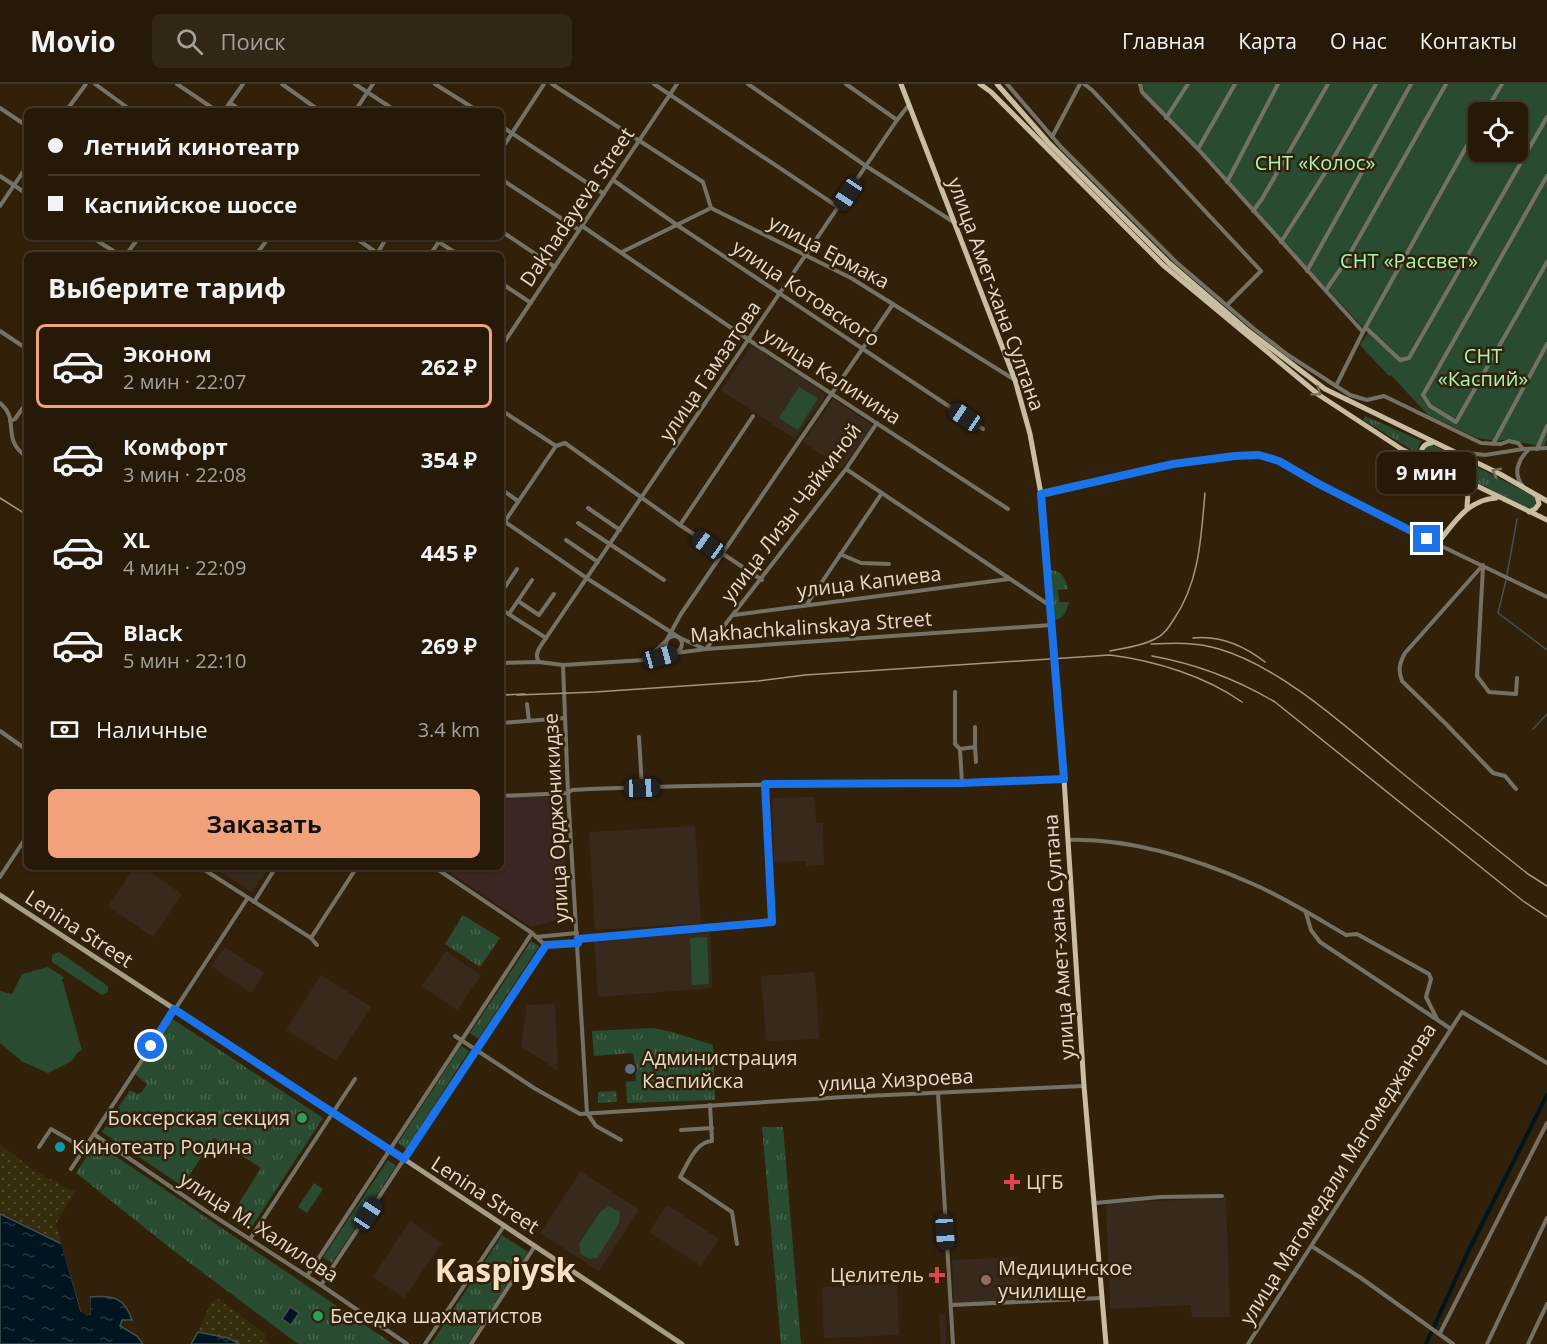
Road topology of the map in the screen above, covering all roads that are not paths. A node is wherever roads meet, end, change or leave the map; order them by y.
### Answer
1 (86, 84) edge
2 (95, 84) edge
3 (177, 84) edge
4 (243, 84) edge
5 (282, 84) edge
6 (355, 84) edge
7 (373, 84) edge
8 (435, 84) edge
9 (544, 84) edge
10 (552, 84) edge
11 (654, 84) edge
12 (677, 84) edge
13 (748, 84) edge
14 (846, 84) edge
15 (901, 84) edge
16 (980, 84) edge
17 (997, 84) edge
18 (1007, 84) edge
19 (1082, 84) edge
20 (1140, 84) edge
21 (1188, 84) edge
22 (1235, 84) edge
23 (1278, 84) edge
24 (1328, 84) edge
25 (1376, 84) edge
26 (1411, 84) edge
27 (1446, 84) edge
28 (1502, 84) edge
29 (368, 93) junction
30 (670, 94) junction
31 (1491, 102) edge
32 (230, 103) junction
33 (908, 106) junction
34 (0, 108) edge
35 (68, 108) edge
36 (128, 108) edge
37 (213, 108) edge
38 (226, 108) edge
39 (238, 108) edge
40 (316, 108) edge
41 (357, 108) edge
42 (391, 108) edge
43 (473, 108) edge
44 (1547, 117) edge
45 (1166, 118) junction
46 (897, 120) junction
47 (24, 124) edge
48 (504, 128) edge
49 (512, 133) junction
50 (1052, 137) junction
51 (640, 140) junction
52 (1468, 144) edge
53 (504, 145) edge
54 (1198, 149) junction
55 (866, 166) junction
56 (24, 170) edge
57 (0, 176) edge
58 (1547, 176) edge
59 (613, 180) junction
60 (504, 181) edge
61 (1227, 182) junction
62 (14, 185) junction
63 (24, 192) edge
64 (604, 194) junction
65 (0, 206) edge
66 (838, 207) junction
67 (711, 208) junction
68 (1253, 211) junction
69 (955, 223) junction
70 (677, 225) junction
71 (581, 228) junction
72 (504, 233) edge
73 (97, 240) edge
74 (358, 240) edge
75 (441, 240) edge
76 (1281, 242) junction
77 (115, 252) edge
78 (375, 252) edge
79 (455, 252) edge
80 (621, 252) junction
81 (806, 256) junction
82 (1547, 262) edge
83 (555, 267) junction
84 (1307, 271) junction
85 (504, 285) edge
86 (1326, 290) junction
87 (780, 294) junction
88 (531, 303) junction
89 (893, 304) junction
90 (1227, 305) junction
91 (1365, 330) junction
92 (0, 331) edge
93 (749, 339) junction
94 (506, 340) joint
95 (504, 343) edge
96 (1547, 344) edge
97 (24, 347) edge
98 (862, 348) junction
99 (1015, 380) junction
100 (1336, 386) junction
101 (831, 393) junction
102 (0, 403) edge
103 (24, 406) edge
104 (504, 412) edge
105 (753, 416) dead end
106 (1449, 417) junction
107 (10, 421) junction
108 (877, 423) junction
109 (1547, 426) edge
110 (983, 429) dead end
111 (1452, 430) junction
112 (1433, 442) junction
113 (1493, 444) junction
114 (556, 446) junction
115 (1547, 448) edge
116 (1526, 449) junction
117 (1537, 449) junction
118 (1453, 452) junction
119 (24, 455) edge
120 (1424, 461) junction
121 (846, 469) junction
122 (1458, 477) junction
123 (1525, 488) junction
124 (504, 491) edge
125 (882, 493) junction
126 (1041, 494) junction
127 (1536, 495) junction
128 (642, 498) junction
129 (1498, 498) junction
130 (518, 501) junction
131 (1547, 501) edge
132 (588, 508) dead end
133 (1008, 509) dead end
134 (1467, 509) junction
135 (1528, 512) junction
136 (504, 519) edge
137 (1547, 520) edge
138 (504, 521) edge
139 (578, 523) dead end
140 (680, 525) junction
141 (620, 530) junction
142 (566, 540) dead end
143 (1437, 544) junction
144 (610, 546) junction
145 (722, 554) junction
146 (840, 554) junction
147 (598, 562) junction
148 (890, 564) dead end
149 (1483, 565) junction
150 (517, 569) dead end
151 (588, 579) junction
152 (762, 579) junction
153 (1009, 579) junction
154 (532, 580) dead end
155 (664, 580) dead end
156 (504, 588) edge
157 (554, 594) dead end
158 (1547, 597) edge
159 (518, 602) junction
160 (807, 605) junction
161 (1049, 605) junction
162 (504, 611) edge
163 (509, 614) junction
164 (733, 615) junction
165 (1052, 625) junction
166 (671, 631) junction
167 (546, 638) junction
168 (680, 638) junction
169 (666, 641) junction
170 (706, 649) junction
171 (676, 652) junction
172 (645, 660) junction
173 (539, 662) junction
174 (504, 663) edge
175 (563, 665) junction
176 (1517, 678) dead end
177 (955, 692) dead end
178 (527, 704) dead end
179 (565, 718) junction
180 (529, 721) junction
181 (504, 723) edge
182 (975, 727) dead end
183 (0, 731) edge
184 (639, 737) dead end
185 (975, 747) junction
186 (24, 748) edge
187 (960, 748) junction
188 (976, 762) dead end
189 (1064, 779) junction
190 (962, 783) junction
191 (765, 784) junction
192 (642, 788) junction
193 (1516, 789) dead end
194 (568, 793) junction
195 (504, 796) edge
196 (1067, 840) junction
197 (24, 841) edge
198 (204, 870) edge
199 (274, 870) edge
200 (355, 870) edge
201 (438, 870) edge
202 (0, 877) edge
203 (0, 895) edge
204 (247, 899) junction
205 (254, 902) junction
206 (1306, 912) junction
207 (532, 933) junction
208 (536, 937) junction
209 (311, 938) junction
210 (578, 938) junction
211 (317, 945) dead end
212 (546, 945) junction
213 (174, 1009) junction
214 (1437, 1019) junction
215 (1452, 1029) junction
216 (455, 1036) dead end
217 (462, 1041) junction
218 (475, 1050) junction
219 (1547, 1063) edge
220 (355, 1079) dead end
221 (1084, 1086) junction
222 (938, 1093) junction
223 (710, 1105) junction
224 (332, 1113) junction
225 (587, 1113) junction
226 (1547, 1123) edge
227 (712, 1128) junction
228 (681, 1130) dead end
229 (95, 1135) junction
230 (621, 1140) dead end
231 (39, 1147) dead end
232 (85, 1149) junction
233 (389, 1150) junction
234 (404, 1159) junction
235 (71, 1169) dead end
236 (1222, 1196) dead end
237 (1095, 1203) junction
238 (1547, 1218) edge
239 (504, 1226) junction
240 (250, 1239) junction
241 (737, 1244) dead end
242 (535, 1245) junction
243 (1312, 1247) junction
244 (307, 1276) junction
245 (321, 1285) junction
246 (1101, 1298) junction
247 (1547, 1304) edge
248 (951, 1305) junction
249 (1438, 1332) junction
250 (407, 1344) edge
251 (425, 1344) edge
252 (471, 1344) edge
253 (682, 1344) edge
254 (953, 1344) edge
255 (1106, 1344) edge
256 (1248, 1344) edge
257 (1453, 1344) edge
258 (1487, 1344) edge
259 (1528, 1344) edge

1 - 35 street
2 - 36 street
3 - 37 street
4 - 32 street
5 - 40 street
6 - 29 street
7 - 29 street
8 - 43 street
9 - 49 street
10 - 51 street
11 - 30 street
12 - 30 street, Dakhadayeva Street
13 - 55 street
14 - 46 street
15 - 33 main road, улица Амет-хана Султана
16 -> 120 main road
17 - 112 main road
18 - 50 street
19 - 50 street
19 - 90 street
20 - 45 street
21 - 45 street
22 - 54 street
23 - 61 street
24 - 68 street
25 - 76 street
26 - 84 street
27 - 86 street
28 - 31 street
29 - 41 street
29 - 42 street
30 - 51 street, Dakhadayeva Street
30 - 66 street
32 - 38 street
32 - 39 street
33 - 46 street, улица Гамзатова
33 - 69 main road, улица Амет-хана Султана
34 - 47 street
44 - 91 street
45 - 54 street
46 - 55 street, улица Гамзатова
48 - 49 street
49 - 53 street
49 - 64 street
50 - 90 street
51 - 59 street, Dakhadayeva Street
51 - 67 street
52 - 91 street
54 - 61 street
55 - 66 street, улица Гамзатова
55 - 69 street
56 - 62 street
57 - 62 street
58 - 106 street
59 - 64 street, Dakhadayeva Street
59 - 70 street, улица Котовского
60 - 71 street, улица Калинина
61 - 68 street
62 - 63 street
62 - 65 street
64 - 71 street, Dakhadayeva Street
66 - 81 street, улица Гамзатова
67 - 70 street
67 - 81 street, улица Ермака
68 - 76 street
69 - 99 main road, улица Амет-хана Султана
70 - 80 street
70 - 87 street, улица Котовского
71 - 80 street, улица Калинина
71 - 83 street, Dakhadayeva Street
72 - 83 street
73 - 77 street
74 - 78 street
75 - 79 street
76 - 84 street
80 - 93 street, улица Калинина
81 - 87 street, улица Гамзатова
81 - 89 street, улица Ермака
82 - 106 street
83 - 88 street, Dakhadayeva Street
84 - 86 street
85 - 88 street
86 - 91 street
87 - 93 street, улица Гамзатова
87 - 98 street, улица Котовского
88 - 94 street, Dakhadayeva Street
89 - 98 street
89 - 99 street, улица Ермака
90 - 100 street
91 - 100 street
92 - 97 street
93 - 101 street, улица Калинина
93 - 128 street, улица Гамзатова
94 - 95 street, Dakhadayeva Street
96 - 113 street
98 - 101 street
98 - 110 street, улица Котовского
99 - 126 main road, улица Амет-хана Султана
100 - 111 street
101 - 108 street, улица Калинина
101 - 145 street
102 - 107 street
103 - 107 street
104 - 114 street
105 - 140 street
106 - 111 street
107 - 119 street
108 - 121 street, улица Лизы Чайкиной
108 - 133 street, улица Калинина
109 - 117 street
111 - 113 street
112 - 118 main road
112 - 120 main road
113 - 116 street
114 - 128 street
114 - 130 street
115 - 117 street
116 - 117 street
116 - 118 street
116 - 123 street
123 -> 118 main road
120 - 122 main road
121 - 125 street
121 - 152 street, улица Лизы Чайкиной
122 - 129 main road
122 - 134 main road
123 - 127 main road
124 - 130 street
125 - 146 street
125 - 153 street
126 - 143 main road
126 - 161 main road, улица Амет-хана Султана
127 - 131 main road
127 - 135 main road
128 - 140 street
128 - 141 street, улица Гамзатова
129 - 134 main road
129 - 135 main road
130 - 136 street
132 - 141 street
134 - 143 main road
135 - 137 main road
138 - 151 street
139 - 144 street
140 - 145 street
141 - 144 street, улица Гамзатова
142 - 147 street
143 - 149 street
144 - 147 street, улица Гамзатова
144 - 155 street
145 - 152 street
145 - 166 street
146 - 148 street
146 - 160 street
147 - 151 street, улица Гамзатова
149 - 158 street
149 - 176 street
149 - 193 street
150 - 156 street
151 - 166 street
151 - 167 street, улица Гамзатова
152 - 164 street, улица Лизы Чайкиной
153 - 160 street, улица Капиева
153 - 161 street
154 - 159 street
157 - 159 street
159 - 163 street
160 - 164 street, улица Капиева
161 - 165 main road, улица Амет-хана Султана
162 - 163 street
163 - 167 street
164 - 170 street, улица Лизы Чайкиной
165 - 170 street, Makhachkalinskaya Street
165 - 189 main road, улица Амет-хана Султана
166 - 168 street
166 - 169 street
167 - 173 street, улица Гамзатова
168 - 169 street
168 - 170 street
168 - 171 street
169 - 171 street
169 - 172 street
170 - 171 street, Makhachkalinskaya Street
171 - 172 street, Makhachkalinskaya Street
172 - 175 street, Makhachkalinskaya Street
173 - 174 street, Makhachkalinskaya Street
173 - 175 street, Makhachkalinskaya Street
175 - 179 street, улица Орджоникидзе
177 - 187 street
178 - 180 street
179 - 180 street
179 - 194 street, улица Орджоникидзе
180 - 181 street
182 - 185 street
183 - 186 street
184 - 192 street
185 - 187 street
185 - 188 street
187 - 190 street
189 - 190 street
189 - 196 main road, улица Амет-хана Султана
190 - 191 street
191 - 192 street
191 - 210 street
192 - 194 street
194 - 195 street
194 - 210 street, улица Орджоникидзе
196 - 206 street
196 - 221 main road, улица Амет-хана Султана
197 - 202 street
198 - 204 street
199 - 205 street
200 - 209 street
201 - 207 street
203 - 213 street, Lenina Street
204 - 205 street
204 - 213 street
205 - 209 street
206 - 214 street, улица Магомедали Магомеджановa
206 - 214 street
207 - 208 street
207 - 217 street
208 - 210 street
208 - 212 street
209 - 211 street
210 - 212 street
210 - 225 street, улица Орджоникидзе
212 - 218 street
213 - 224 street, Lenina Street
213 - 229 street
214 - 215 street, улица Магомедали Магомеджановa
215 - 219 street
215 - 243 street, улица Магомедали Магомеджановa
216 - 217 street, улица Хизроева
217 - 218 street, улица Хизроева
217 - 233 street
218 - 225 street, улица Хизроева
218 - 234 street
220 - 224 street
221 - 222 street, улица Хизроева
221 - 237 main road, улица Амет-хана Султана
222 - 223 street, улица Хизроева
222 - 248 street
223 - 225 street, улица Хизроева
223 - 227 street
224 - 233 street, Lenina Street
224 - 240 street
225 - 230 street
226 - 249 street
227 - 228 street
227 - 241 street
229 - 232 street
229 - 240 street, улица М. Халилова
231 - 232 street
232 - 235 street
233 - 234 street, Lenina Street
233 - 244 street
234 - 239 street, Lenina Street
234 - 245 street
236 - 237 street
237 - 246 main road, улица Амет-хана Султана
238 - 258 street
239 - 242 street, Lenina Street
239 - 251 street
240 - 244 street, улица М. Халилова
242 - 252 street
242 - 253 street, Lenina Street
243 - 249 street
243 - 256 street, улица Магомедали Магомеджановa
244 - 245 street, улица М. Халилова
245 - 250 street, улица М. Халилова
246 - 248 street
246 - 255 main road, улица Амет-хана Султана
247 - 259 street
248 - 254 street
249 - 257 street

